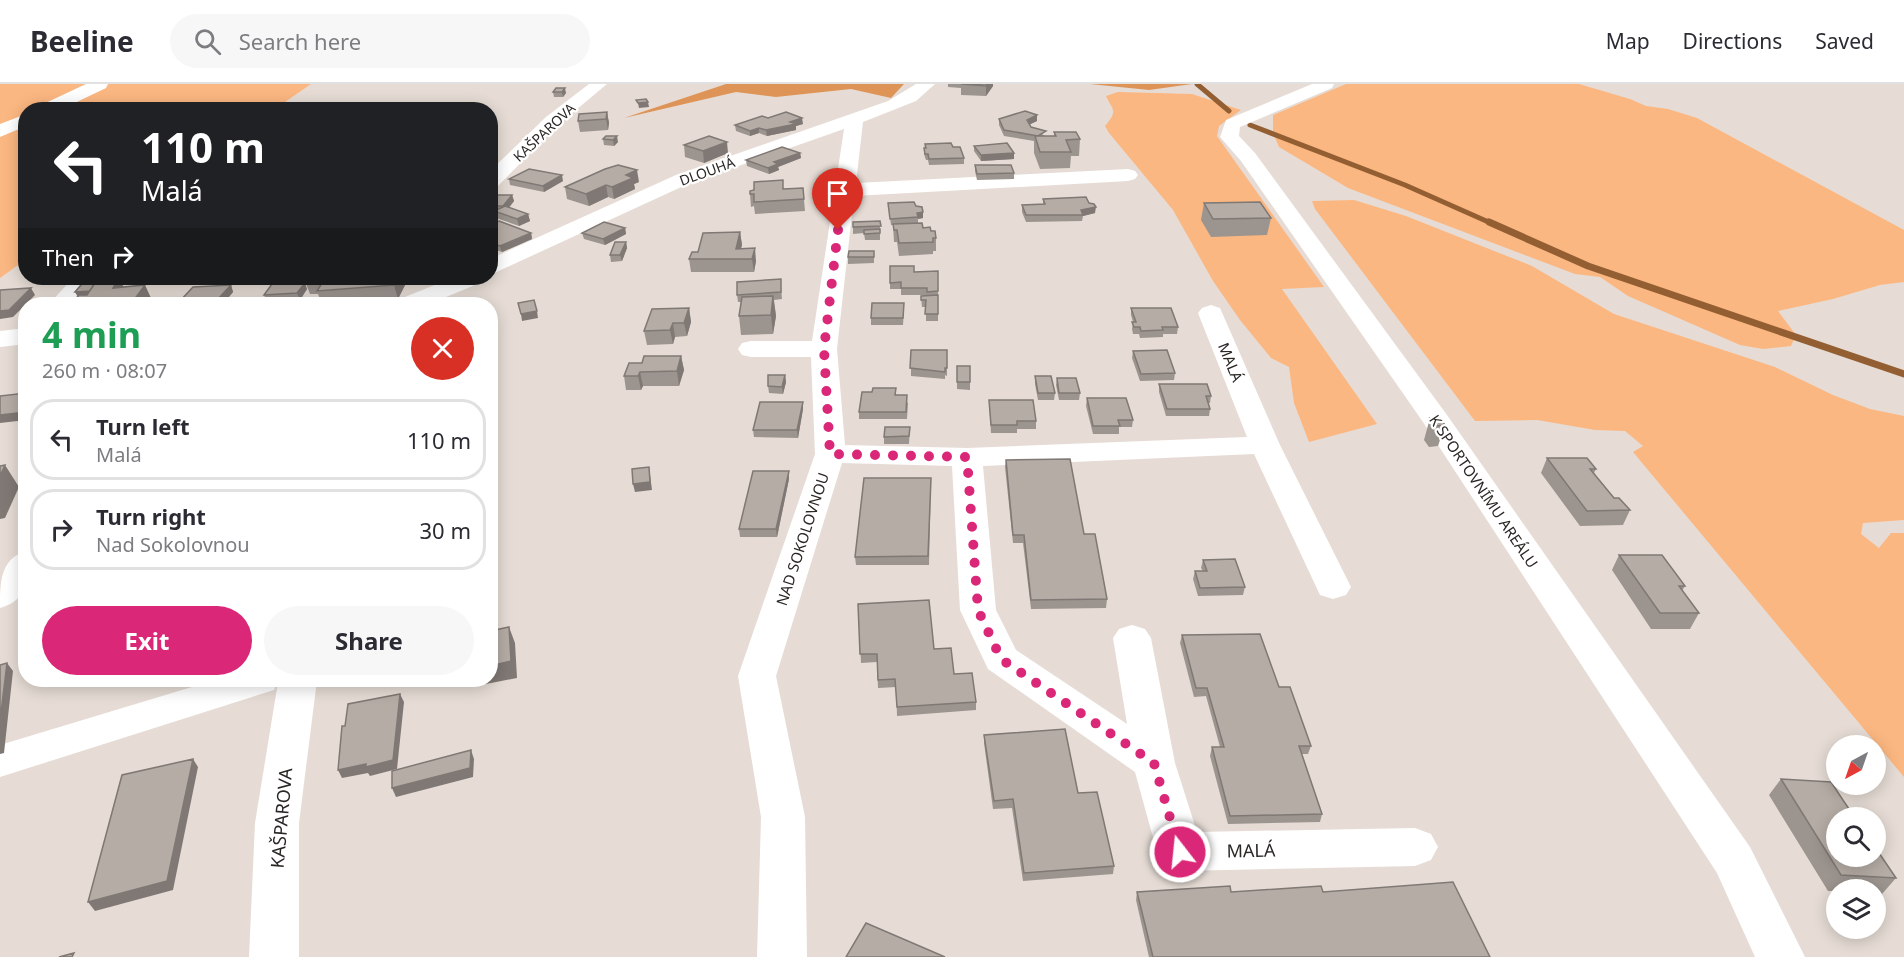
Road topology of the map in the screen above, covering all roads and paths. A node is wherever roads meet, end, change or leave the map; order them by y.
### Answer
1 (100, 84) edge
2 (599, 84) edge
3 (927, 84) edge
4 (1326, 84) edge
5 (62, 102) edge
6 (854, 119) junction
7 (18, 122) edge
8 (0, 131) edge
9 (498, 175) edge
10 (1128, 175) dead end
11 (844, 190) junction
12 (498, 264) edge
13 (79, 285) edge
14 (454, 285) edge
15 (68, 297) edge
16 (424, 297) edge
17 (1211, 313) dead end
18 (18, 337) edge
19 (0, 339) edge
20 (751, 349) dead end
21 (824, 349) junction
22 (1265, 445) junction
23 (830, 454) junction
24 (967, 457) junction
25 (18, 572) edge
26 (1333, 587) dead end
27 (0, 596) edge
28 (1132, 638) dead end
29 (238, 687) edge
30 (297, 687) edge
31 (0, 761) edge
32 (1154, 763) junction
33 (1415, 847) dead end
34 (274, 957) edge
35 (782, 957) edge
36 (1780, 957) edge

1 - 5 street
2 - 9 street, KAŠPAROVA
3 - 6 street, DLOUHÁ
4 - 36 street, K SPORTOVNÍMU AREÁLU
6 - 11 street, NAD SOKOLOVNOU
6 - 12 street, DLOUHÁ
7 - 8 street
10 - 11 street
11 - 21 street, NAD SOKOLOVNOU
13 - 15 street
14 - 16 street
17 - 22 street, MALÁ
18 - 19 street
20 - 21 street
21 - 23 street, NAD SOKOLOVNOU
22 - 24 street
22 - 26 street, MALÁ
23 - 24 street
23 - 35 street, NAD SOKOLOVNOU
24 - 32 street
25 - 27 street
28 - 32 street, MALÁ
29 - 31 street
30 - 34 street, KAŠPAROVA
32 - 33 street, MALÁ

